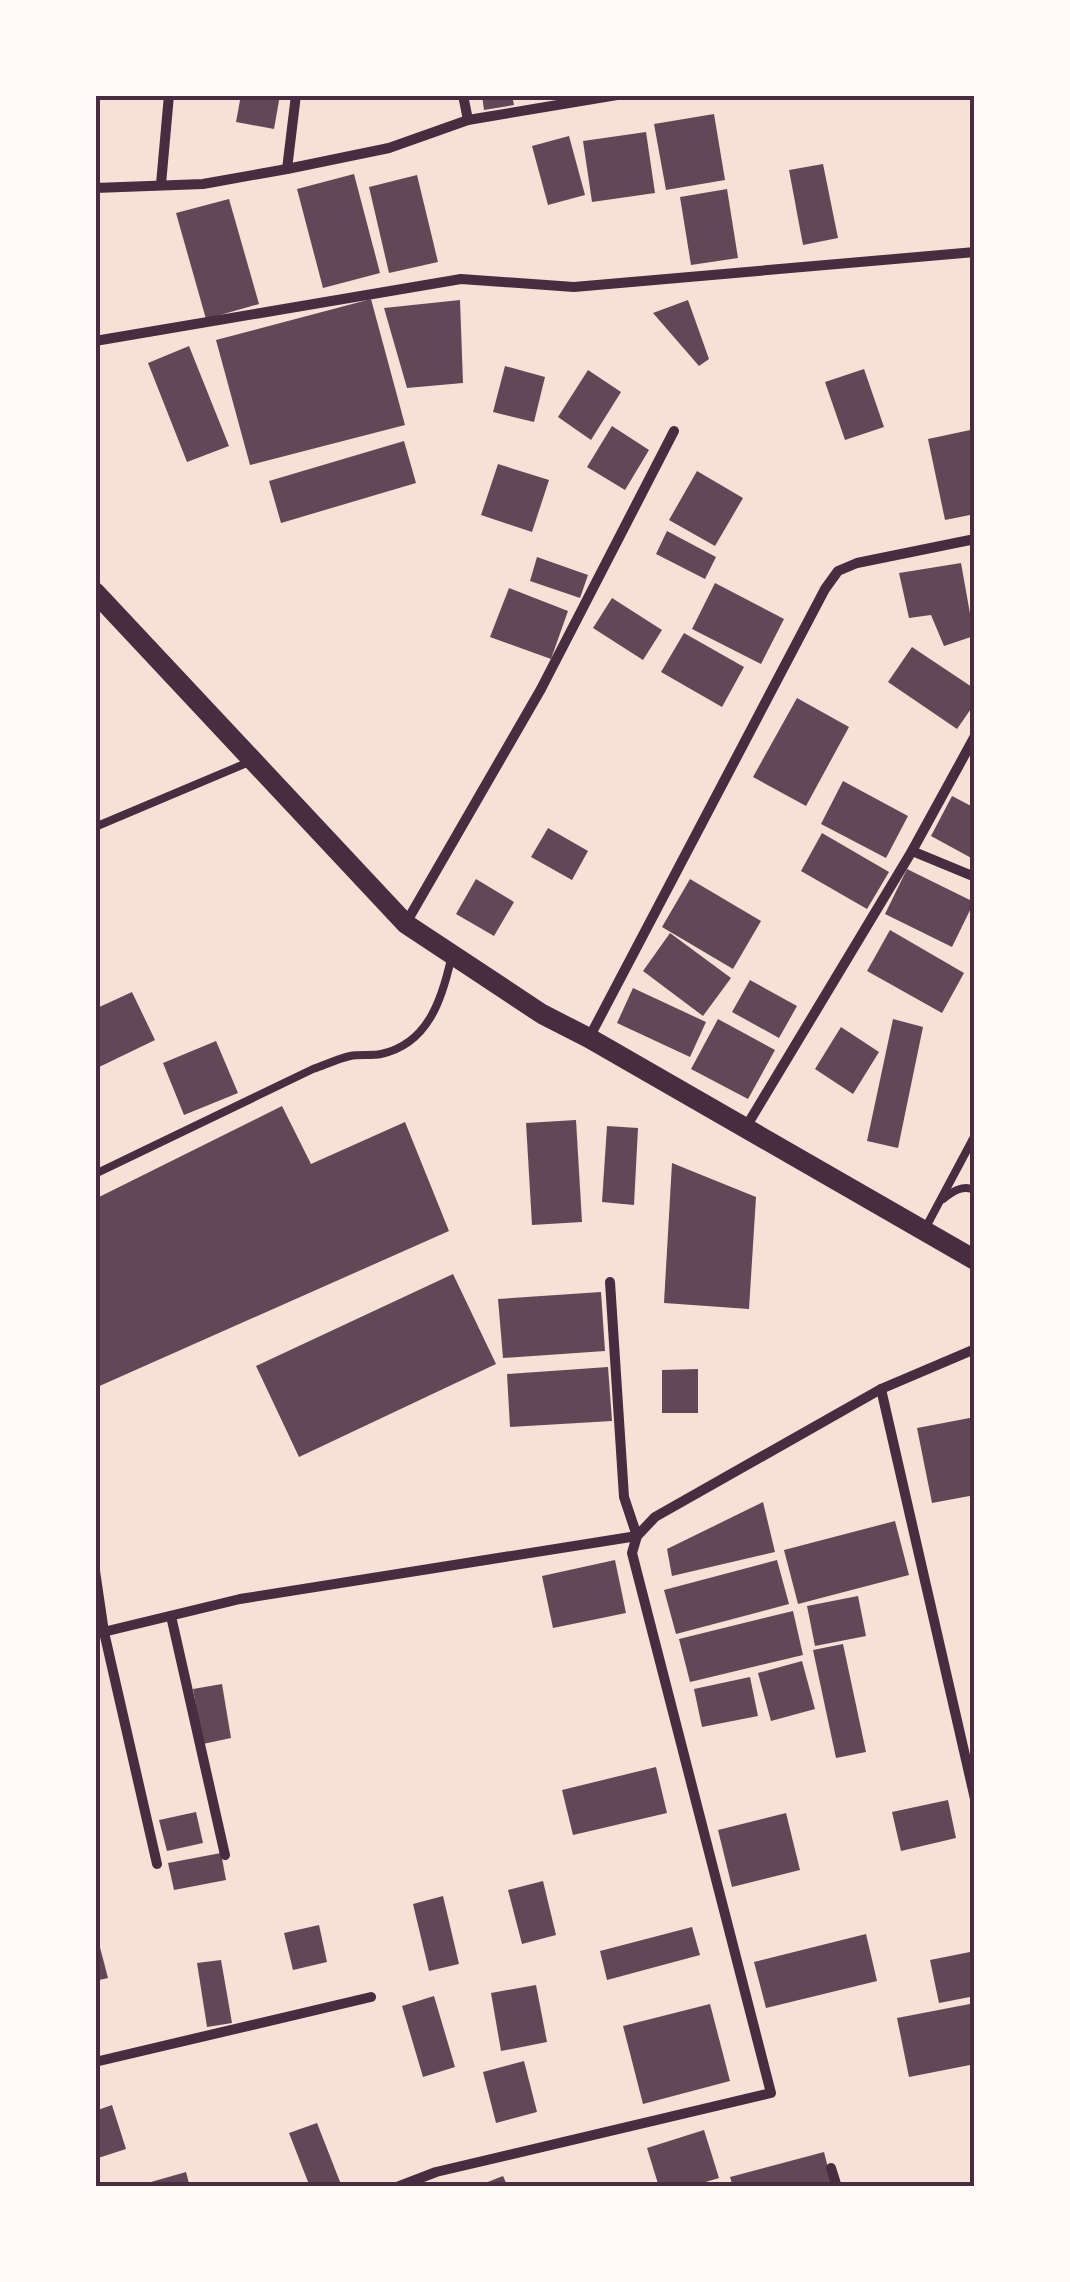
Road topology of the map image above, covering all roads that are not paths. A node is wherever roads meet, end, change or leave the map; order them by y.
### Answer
1 (169, 95) edge
2 (296, 95) edge
3 (463, 95) edge
4 (617, 95) edge
5 (468, 120) junction
6 (287, 169) junction
7 (161, 184) junction
8 (95, 188) edge
9 (975, 252) edge
10 (95, 341) edge
11 (674, 431) dead end
12 (975, 539) edge
13 (95, 592) edge
14 (975, 736) edge
15 (253, 760) junction
16 (95, 826) edge
17 (912, 852) junction
18 (975, 877) edge
19 (406, 924) junction
20 (452, 955) junction
21 (589, 1038) junction
22 (746, 1128) junction
23 (975, 1135) edge
24 (95, 1174) edge
25 (975, 1190) edge
26 (939, 1202) junction
27 (924, 1231) junction
28 (975, 1260) edge
29 (610, 1282) dead end
30 (975, 1349) edge
31 (881, 1389) junction
32 (637, 1536) junction
33 (95, 1571) edge
34 (171, 1616) junction
35 (100, 1633) edge
36 (975, 1799) edge
37 (225, 1855) dead end
38 (157, 1864) dead end
39 (372, 1997) dead end
40 (95, 2062) edge
41 (831, 2168) dead end
42 (436, 2172) junction
43 (397, 2187) edge
44 (439, 2187) edge
45 (837, 2187) edge

1 - 7 street
2 - 6 street
3 - 5 street
4 - 5 street
5 - 6 street
6 - 7 street
7 - 8 street
9 - 10 street
11 - 19 street
12 - 21 street
13 - 15 main road
14 - 17 street
15 - 16 lane
15 - 19 main road
17 - 18 street
17 - 22 street
19 - 20 main road
20 - 21 main road
20 - 24 lane
21 - 22 main road
22 - 27 main road
23 - 26 lane
25 - 26 lane
26 - 27 lane
27 - 28 main road
29 - 32 street
30 - 31 street
31 - 32 street
31 - 36 street
32 - 34 street
32 - 42 street
33 - 35 street
34 - 35 street
34 - 37 street
35 - 38 street
39 - 40 street
41 - 45 street
42 - 43 street
42 - 44 street

